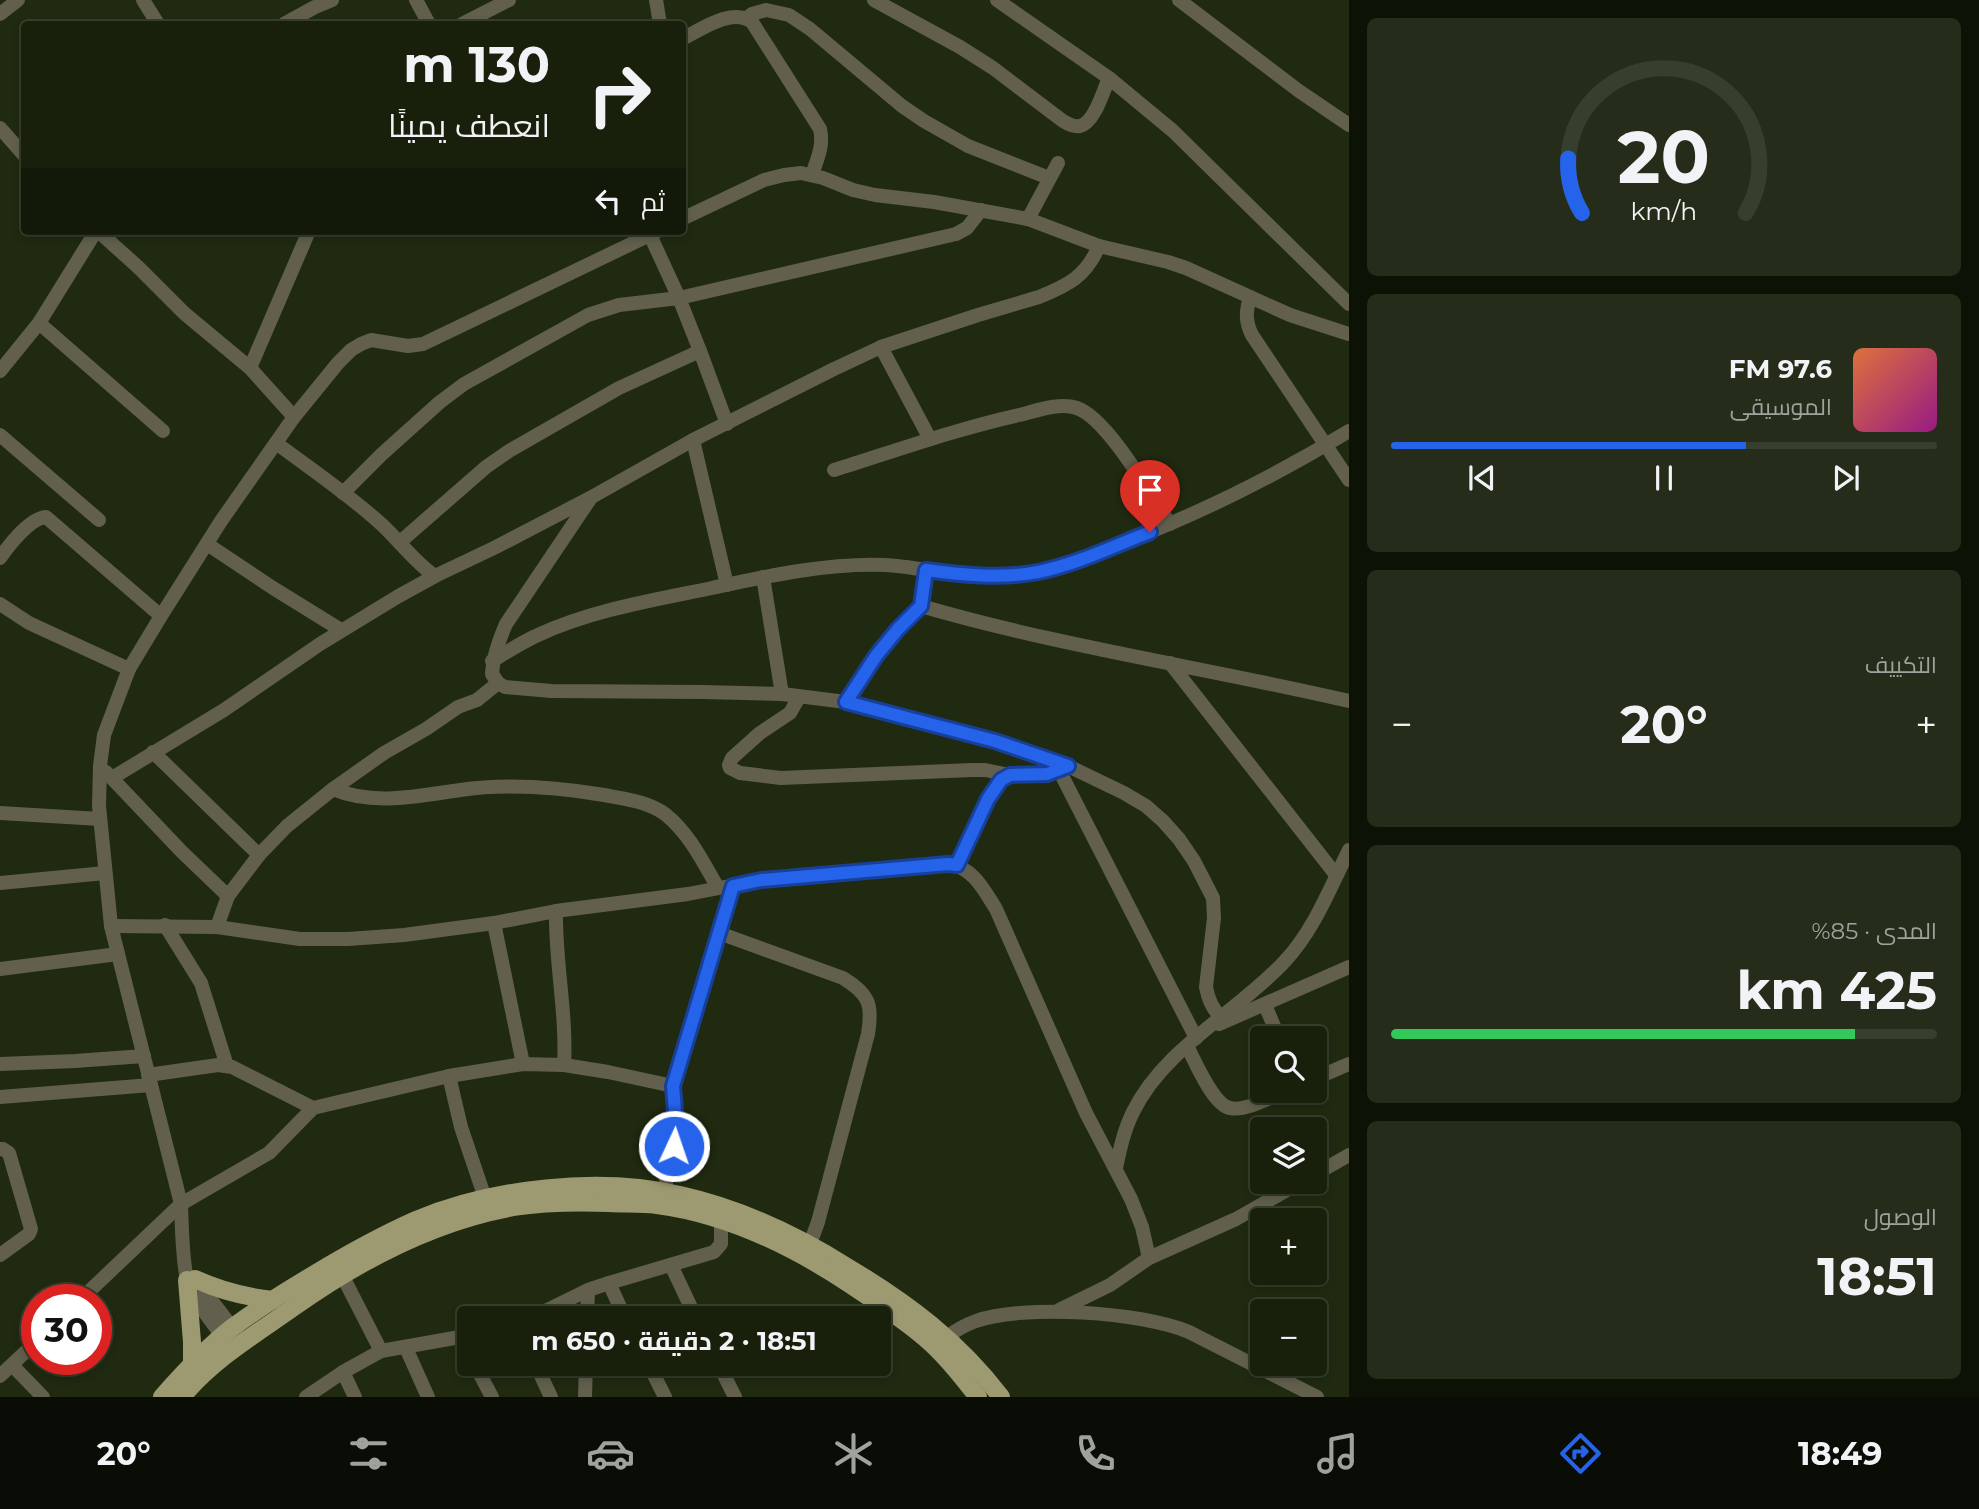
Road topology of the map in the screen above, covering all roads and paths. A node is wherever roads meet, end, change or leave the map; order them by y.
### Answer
1 (19, 0) edge
2 (143, 0) edge
3 (332, 0) edge
4 (416, 0) edge
5 (509, 0) edge
6 (656, 0) edge
7 (874, 0) edge
8 (997, 0) edge
9 (1179, 0) edge
10 (0, 14) edge
11 (747, 18) junction
12 (156, 21) edge
13 (289, 21) edge
14 (427, 21) edge
15 (468, 21) edge
16 (660, 21) edge
17 (686, 36) edge
18 (1108, 78) junction
19 (1349, 125) edge
20 (0, 128) edge
21 (21, 152) edge
22 (1058, 163) dead end
23 (812, 175) junction
24 (1049, 178) junction
25 (981, 210) junction
26 (686, 217) edge
27 (1028, 219) junction
28 (94, 235) edge
29 (102, 235) edge
30 (307, 235) edge
31 (650, 235) edge
32 (655, 235) edge
33 (1099, 246) junction
34 (1250, 296) junction
35 (679, 298) junction
36 (1349, 304) edge
37 (39, 323) junction
38 (1349, 334) edge
39 (881, 347) junction
40 (700, 351) junction
41 (250, 368) junction
42 (0, 371) edge
43 (294, 417) junction
44 (727, 424) junction
45 (1349, 430) edge
46 (163, 431) dead end
47 (0, 435) edge
48 (930, 439) junction
49 (693, 440) junction
50 (276, 443) junction
51 (1325, 445) junction
52 (834, 470) dead end
53 (1349, 480) edge
54 (343, 493) junction
55 (590, 498) junction
56 (99, 520) dead end
57 (1170, 524) junction
58 (400, 542) junction
59 (207, 544) junction
60 (0, 558) edge
61 (926, 570) junction
62 (435, 576) junction
63 (763, 577) junction
64 (727, 585) junction
65 (0, 604) edge
66 (921, 606) junction
67 (161, 615) junction
68 (341, 630) junction
69 (492, 661) junction
70 (1170, 663) junction
71 (129, 669) junction
72 (498, 683) junction
73 (782, 694) junction
74 (799, 697) junction
75 (1349, 701) edge
76 (846, 702) junction
77 (153, 752) junction
78 (100, 766) junction
79 (1063, 768) junction
80 (1010, 775) junction
81 (112, 778) junction
82 (333, 789) junction
83 (0, 813) edge
84 (100, 819) junction
85 (1349, 850) edge
86 (259, 855) junction
87 (957, 865) junction
88 (106, 873) junction
89 (1336, 875) junction
90 (0, 883) edge
91 (733, 886) junction
92 (718, 888) junction
93 (228, 896) junction
94 (556, 911) junction
95 (494, 923) junction
96 (165, 925) junction
97 (111, 926) junction
98 (217, 926) junction
99 (719, 933) junction
100 (118, 954) junction
101 (1349, 967) edge
102 (0, 969) edge
103 (1265, 1005) junction
104 (1221, 1017) junction
105 (1274, 1026) edge
106 (1197, 1038) junction
107 (144, 1056) junction
108 (0, 1064) edge
109 (523, 1064) junction
110 (1349, 1064) edge
111 (564, 1065) junction
112 (227, 1066) junction
113 (1327, 1073) edge
114 (449, 1076) junction
115 (150, 1080) junction
116 (673, 1086) junction
117 (0, 1097) edge
118 (1253, 1103) edge
119 (313, 1108) junction
120 (0, 1150) edge
121 (1349, 1155) edge
122 (1116, 1168) junction
123 (1327, 1168) edge
124 (664, 1192) junction
125 (1280, 1194) edge
126 (485, 1198) junction
127 (181, 1204) junction
128 (721, 1220) junction
129 (810, 1244) junction
130 (0, 1255) edge
131 (1149, 1258) junction
132 (671, 1265) junction
133 (342, 1275) junction
134 (190, 1277) junction
135 (609, 1283) junction
136 (97, 1284) edge
137 (588, 1290) junction
138 (273, 1300) junction
139 (555, 1306) edge
140 (587, 1306) edge
141 (620, 1306) edge
142 (690, 1306) edge
143 (1054, 1312) junction
144 (457, 1337) edge
145 (947, 1337) junction
146 (232, 1340) junction
147 (406, 1348) junction
148 (381, 1351) junction
149 (21, 1356) edge
150 (192, 1363) junction
151 (12, 1365) junction
152 (343, 1372) junction
153 (0, 1376) edge
154 (481, 1376) edge
155 (541, 1376) edge
156 (586, 1376) edge
157 (654, 1376) edge
158 (724, 1376) edge
159 (43, 1397) edge
160 (162, 1397) edge
161 (183, 1397) edge
162 (306, 1397) edge
163 (355, 1397) edge
164 (428, 1397) edge
165 (492, 1397) edge
166 (551, 1397) edge
167 (585, 1397) edge
168 (665, 1397) edge
169 (735, 1397) edge
170 (978, 1397) edge
171 (1001, 1397) edge
172 (1317, 1397) edge

1 - 10 street
2 - 12 street
3 - 13 street
4 - 14 street
5 - 15 street
6 - 16 street
7 - 18 street
8 - 18 street
9 - 19 street
11 - 17 street
11 - 23 street
11 - 24 street
18 - 36 street
20 - 21 street
22 - 24 street
23 - 25 street
23 - 26 street
24 - 27 street
25 - 27 street
25 - 35 street
27 - 33 street
28 - 37 street
29 - 41 street
30 - 41 street
31 - 43 street
32 - 35 street
33 - 34 street
33 - 39 street
34 - 38 street
34 - 51 street
35 - 40 street
35 - 54 street
37 - 42 street
37 - 46 street
39 - 44 street
39 - 48 street
40 - 44 street
40 - 58 street
41 - 43 street
43 - 50 street
44 - 49 street
45 - 51 street
47 - 56 street
48 - 52 street
48 - 57 street
49 - 55 street
49 - 64 street
50 - 54 street
50 - 59 street
51 - 53 street
51 - 57 street
54 - 58 street
55 - 62 street
55 - 69 street
57 - 61 street
58 - 62 street
59 - 67 street
59 - 68 street
60 - 67 street
61 - 63 street
61 - 66 street
62 - 68 street
63 - 64 street
63 - 73 street
64 - 69 street
65 - 71 street
66 - 70 street
66 - 76 street
67 - 71 street
68 - 77 street
69 - 72 street
70 - 75 street
70 - 89 street
71 - 78 street
72 - 73 street
72 - 82 street
73 - 74 street
74 - 76 street
74 - 80 street
76 - 79 street
77 - 81 street
77 - 86 street
78 - 81 street
78 - 84 street
79 - 80 street
79 - 104 street
79 - 106 street
80 - 87 street
81 - 93 street
82 - 86 street
82 - 92 street
83 - 84 street
84 - 88 street
85 - 89 street
86 - 93 street
87 - 91 street
87 - 122 street
88 - 90 street
88 - 97 street
89 - 104 street
91 - 92 street
91 - 99 street
92 - 94 street
93 - 98 street
94 - 95 street
94 - 111 street
95 - 98 street
95 - 109 street
96 - 97 street
96 - 98 street
96 - 112 street
97 - 100 street
99 - 116 street
99 - 129 street
100 - 102 street
100 - 107 street
101 - 103 street
103 - 105 street
103 - 106 street
104 - 106 street
106 - 118 street
106 - 122 street
107 - 108 street
107 - 115 street
109 - 111 street
109 - 114 street
110 - 113 street
111 - 116 street
112 - 115 street
112 - 119 street
114 - 119 street
114 - 126 street
115 - 117 street
115 - 127 street
116 - 124 street
119 - 127 street
120 - 130 street
121 - 123 street
122 - 131 street
124 - 126 main road
124 - 129 main road
125 - 131 street
126 - 138 main road
127 - 134 street
127 - 136 street
128 - 132 street
128 - 133 main road
128 - 170 main road
129 - 145 main road
131 - 143 street
132 - 135 street
132 - 142 street
133 - 146 main road
133 - 148 street
134 - 138 main road
134 - 146 street
134 - 150 main road
135 - 137 street
135 - 141 street
137 - 139 street
137 - 140 street
138 - 146 main road
143 - 145 street
143 - 172 street
144 - 147 street
145 - 171 main road
146 - 150 main road
146 - 161 main road
147 - 148 street
147 - 164 street
148 - 152 street
149 - 151 street
150 - 160 main road
151 - 153 street
151 - 159 street
152 - 162 street
152 - 163 street
154 - 165 street
155 - 166 street
156 - 167 street
157 - 168 street
158 - 169 street

